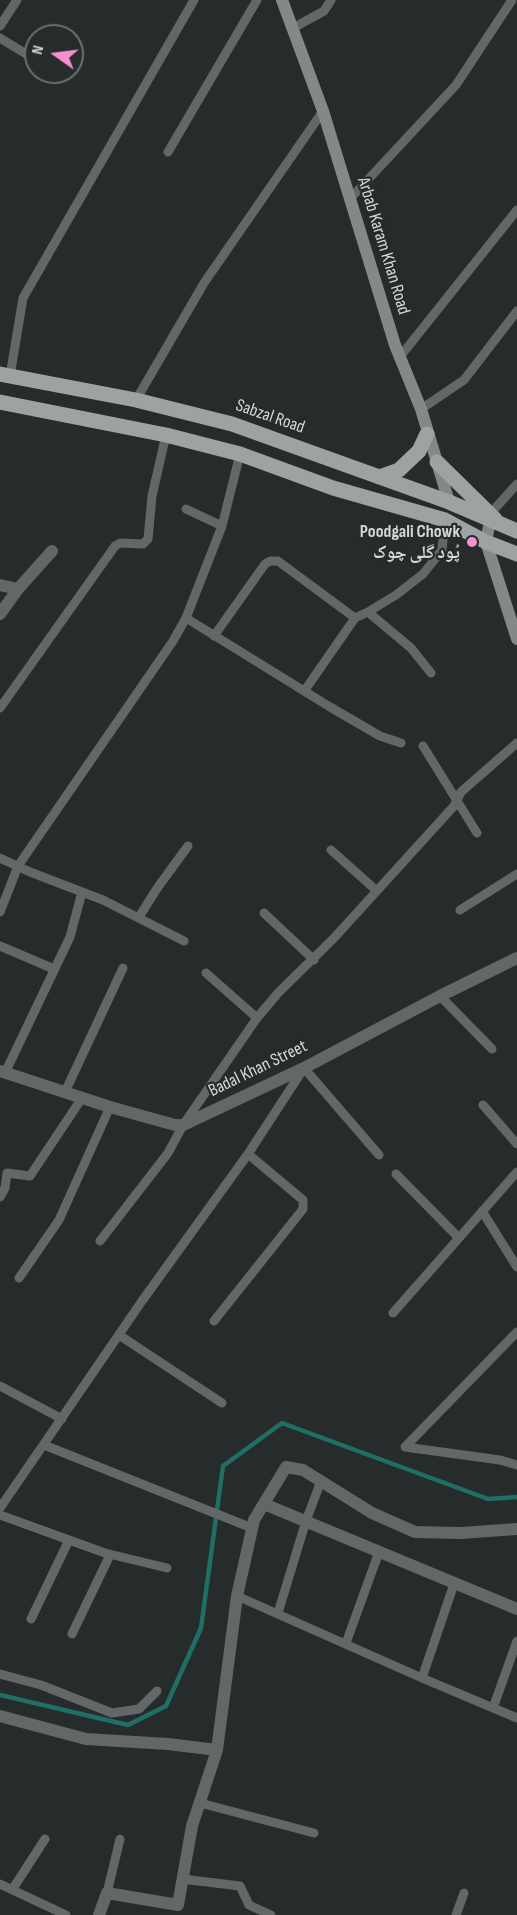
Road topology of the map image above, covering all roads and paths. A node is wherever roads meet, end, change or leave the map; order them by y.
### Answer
1 (17, 0) edge
2 (194, 0) edge
3 (257, 0) edge
4 (282, 0) edge
5 (331, 0) edge
6 (512, 0) edge
7 (0, 26) edge
8 (292, 28) junction
9 (0, 38) edge
10 (24, 53) edge
11 (323, 111) junction
12 (168, 152) dead end
13 (349, 200) junction
14 (517, 210) edge
15 (517, 311) edge
16 (399, 358) junction
17 (5, 375) edge
18 (136, 400) junction
19 (0, 402) edge
20 (421, 409) junction
21 (428, 434) junction
22 (166, 435) junction
23 (240, 454) junction
24 (437, 462) junction
25 (379, 477) junction
26 (517, 484) edge
27 (449, 502) junction
28 (186, 508) dead end
29 (444, 520) junction
30 (494, 520) junction
31 (222, 526) junction
32 (517, 531) edge
33 (486, 542) junction
34 (52, 551) dead end
35 (517, 554) edge
36 (0, 585) edge
37 (18, 589) junction
38 (368, 612) junction
39 (0, 614) edge
40 (186, 618) junction
41 (355, 618) junction
42 (214, 636) junction
43 (517, 639) edge
44 (431, 674) dead end
45 (305, 690) junction
46 (0, 708) edge
47 (401, 743) dead end
48 (517, 743) edge
49 (423, 746) dead end
50 (457, 801) junction
51 (477, 833) dead end
52 (188, 846) dead end
53 (331, 850) dead end
54 (0, 858) edge
55 (18, 866) junction
56 (517, 874) edge
57 (377, 891) junction
58 (82, 892) junction
59 (460, 910) dead end
60 (0, 912) edge
61 (264, 913) dead end
62 (139, 917) junction
63 (183, 941) dead end
64 (0, 946) edge
65 (517, 958) edge
66 (314, 960) junction
67 (123, 968) dead end
68 (54, 969) junction
69 (206, 972) dead end
70 (440, 996) junction
71 (257, 1018) junction
72 (492, 1049) dead end
73 (304, 1068) junction
74 (3, 1072) edge
75 (65, 1092) junction
76 (81, 1098) junction
77 (483, 1105) dead end
78 (110, 1107) junction
79 (183, 1125) junction
80 (517, 1144) edge
81 (248, 1154) junction
82 (379, 1155) dead end
83 (517, 1172) edge
84 (396, 1174) dead end
85 (0, 1197) edge
86 (482, 1211) junction
87 (459, 1238) junction
88 (100, 1241) dead end
89 (517, 1267) edge
90 (19, 1278) dead end
91 (393, 1313) dead end
92 (214, 1321) dead end
93 (517, 1332) edge
94 (119, 1335) junction
95 (0, 1386) edge
96 (222, 1403) dead end
97 (62, 1419) junction
98 (44, 1445) junction
99 (517, 1465) edge
100 (321, 1481) junction
101 (264, 1504) junction
102 (0, 1508) edge
103 (0, 1515) edge
104 (306, 1521) junction
105 (246, 1526) junction
106 (517, 1529) edge
107 (69, 1540) junction
108 (379, 1552) junction
109 (110, 1555) junction
110 (167, 1568) dead end
111 (454, 1584) junction
112 (237, 1596) junction
113 (517, 1609) edge
114 (278, 1613) junction
115 (31, 1619) dead end
116 (72, 1634) dead end
117 (517, 1641) edge
118 (345, 1643) junction
119 (0, 1674) edge
120 (422, 1678) junction
121 (157, 1691) dead end
122 (493, 1708) junction
123 (0, 1716) edge
124 (517, 1718) edge
125 (217, 1750) junction
126 (200, 1803) junction
127 (314, 1833) dead end
128 (45, 1839) dead end
129 (120, 1839) dead end
130 (182, 1879) junction
131 (0, 1884) edge
132 (12, 1890) junction
133 (108, 1893) junction
134 (464, 1893) dead end
135 (66, 1915) edge
136 (99, 1915) edge
137 (271, 1915) edge
138 (456, 1915) edge

1 - 7 lane
2 - 17 lane
3 - 12 lane
4 - 8 main road, Arbab Karam Khan Road
5 - 8 lane
6 - 13 lane
8 - 11 main road, Arbab Karam Khan Road
9 - 10 lane
11 - 13 main road, Arbab Karam Khan Road
11 - 18 lane
13 - 16 main road, Arbab Karam Khan Road
14 - 16 lane
15 - 20 lane
16 - 20 main road, Arbab Karam Khan Road
17 - 18 main road, Sabzal Road
18 - 25 main road, Sabzal Road
19 - 22 main road
20 - 21 main road, Arbab Karam Khan Road
21 - 24 main road, Arbab Karam Khan Road
21 - 25 main road
22 - 23 main road
22 - 46 lane
23 - 29 main road
23 - 31 lane
24 - 27 main road, Arbab Karam Khan Road
24 - 30 main road
25 - 27 main road, Sabzal Road
26 - 30 lane
27 - 30 main road, Sabzal Road
28 - 31 lane
29 - 33 main road
29 - 38 lane
30 - 32 main road, Sabzal Road
30 - 33 main road
31 - 40 lane
33 - 35 main road
33 - 43 main road
34 - 37 street
36 - 37 street
37 - 39 street
38 - 41 lane
38 - 44 lane
40 - 42 lane
40 - 55 lane
41 - 42 lane
41 - 45 lane
42 - 45 lane
45 - 47 lane
48 - 50 lane
49 - 50 lane
50 - 51 lane
50 - 57 lane
52 - 62 lane
53 - 57 lane
54 - 55 lane
55 - 58 lane
55 - 60 lane
56 - 59 lane
57 - 66 lane
58 - 62 lane
58 - 68 lane
61 - 66 lane
62 - 63 lane
64 - 68 lane
65 - 70 street, Badal Khan Street
66 - 71 lane
67 - 75 lane
68 - 74 lane
69 - 71 lane
70 - 72 lane
70 - 73 street, Badal Khan Street
71 - 79 lane
73 - 79 street, Badal Khan Street
73 - 81 lane
73 - 82 lane
74 - 75 street
75 - 76 street
76 - 78 street
76 - 85 lane
77 - 80 lane
78 - 79 street
78 - 90 lane
79 - 88 lane
81 - 92 lane
81 - 94 lane
83 - 86 lane
84 - 87 lane
86 - 87 lane
86 - 89 lane
87 - 91 lane
93 - 99 lane
94 - 96 lane
94 - 97 lane
95 - 97 lane
97 - 98 lane
98 - 102 lane
98 - 105 lane
100 - 101 street
100 - 104 lane
100 - 106 street
101 - 104 street
101 - 105 street
103 - 107 lane
104 - 108 street
104 - 114 lane
105 - 112 street
107 - 109 lane
107 - 115 lane
108 - 111 street
108 - 118 lane
109 - 110 lane
109 - 116 lane
111 - 113 street
111 - 120 lane
112 - 114 lane
112 - 125 street
114 - 118 lane
117 - 122 lane
118 - 120 lane
119 - 121 lane
120 - 122 lane
122 - 124 lane
123 - 125 street
125 - 126 street
126 - 127 lane
126 - 130 street
128 - 132 lane
129 - 133 lane
130 - 133 street
130 - 137 lane
131 - 132 lane
132 - 135 lane
133 - 136 street
134 - 138 lane

